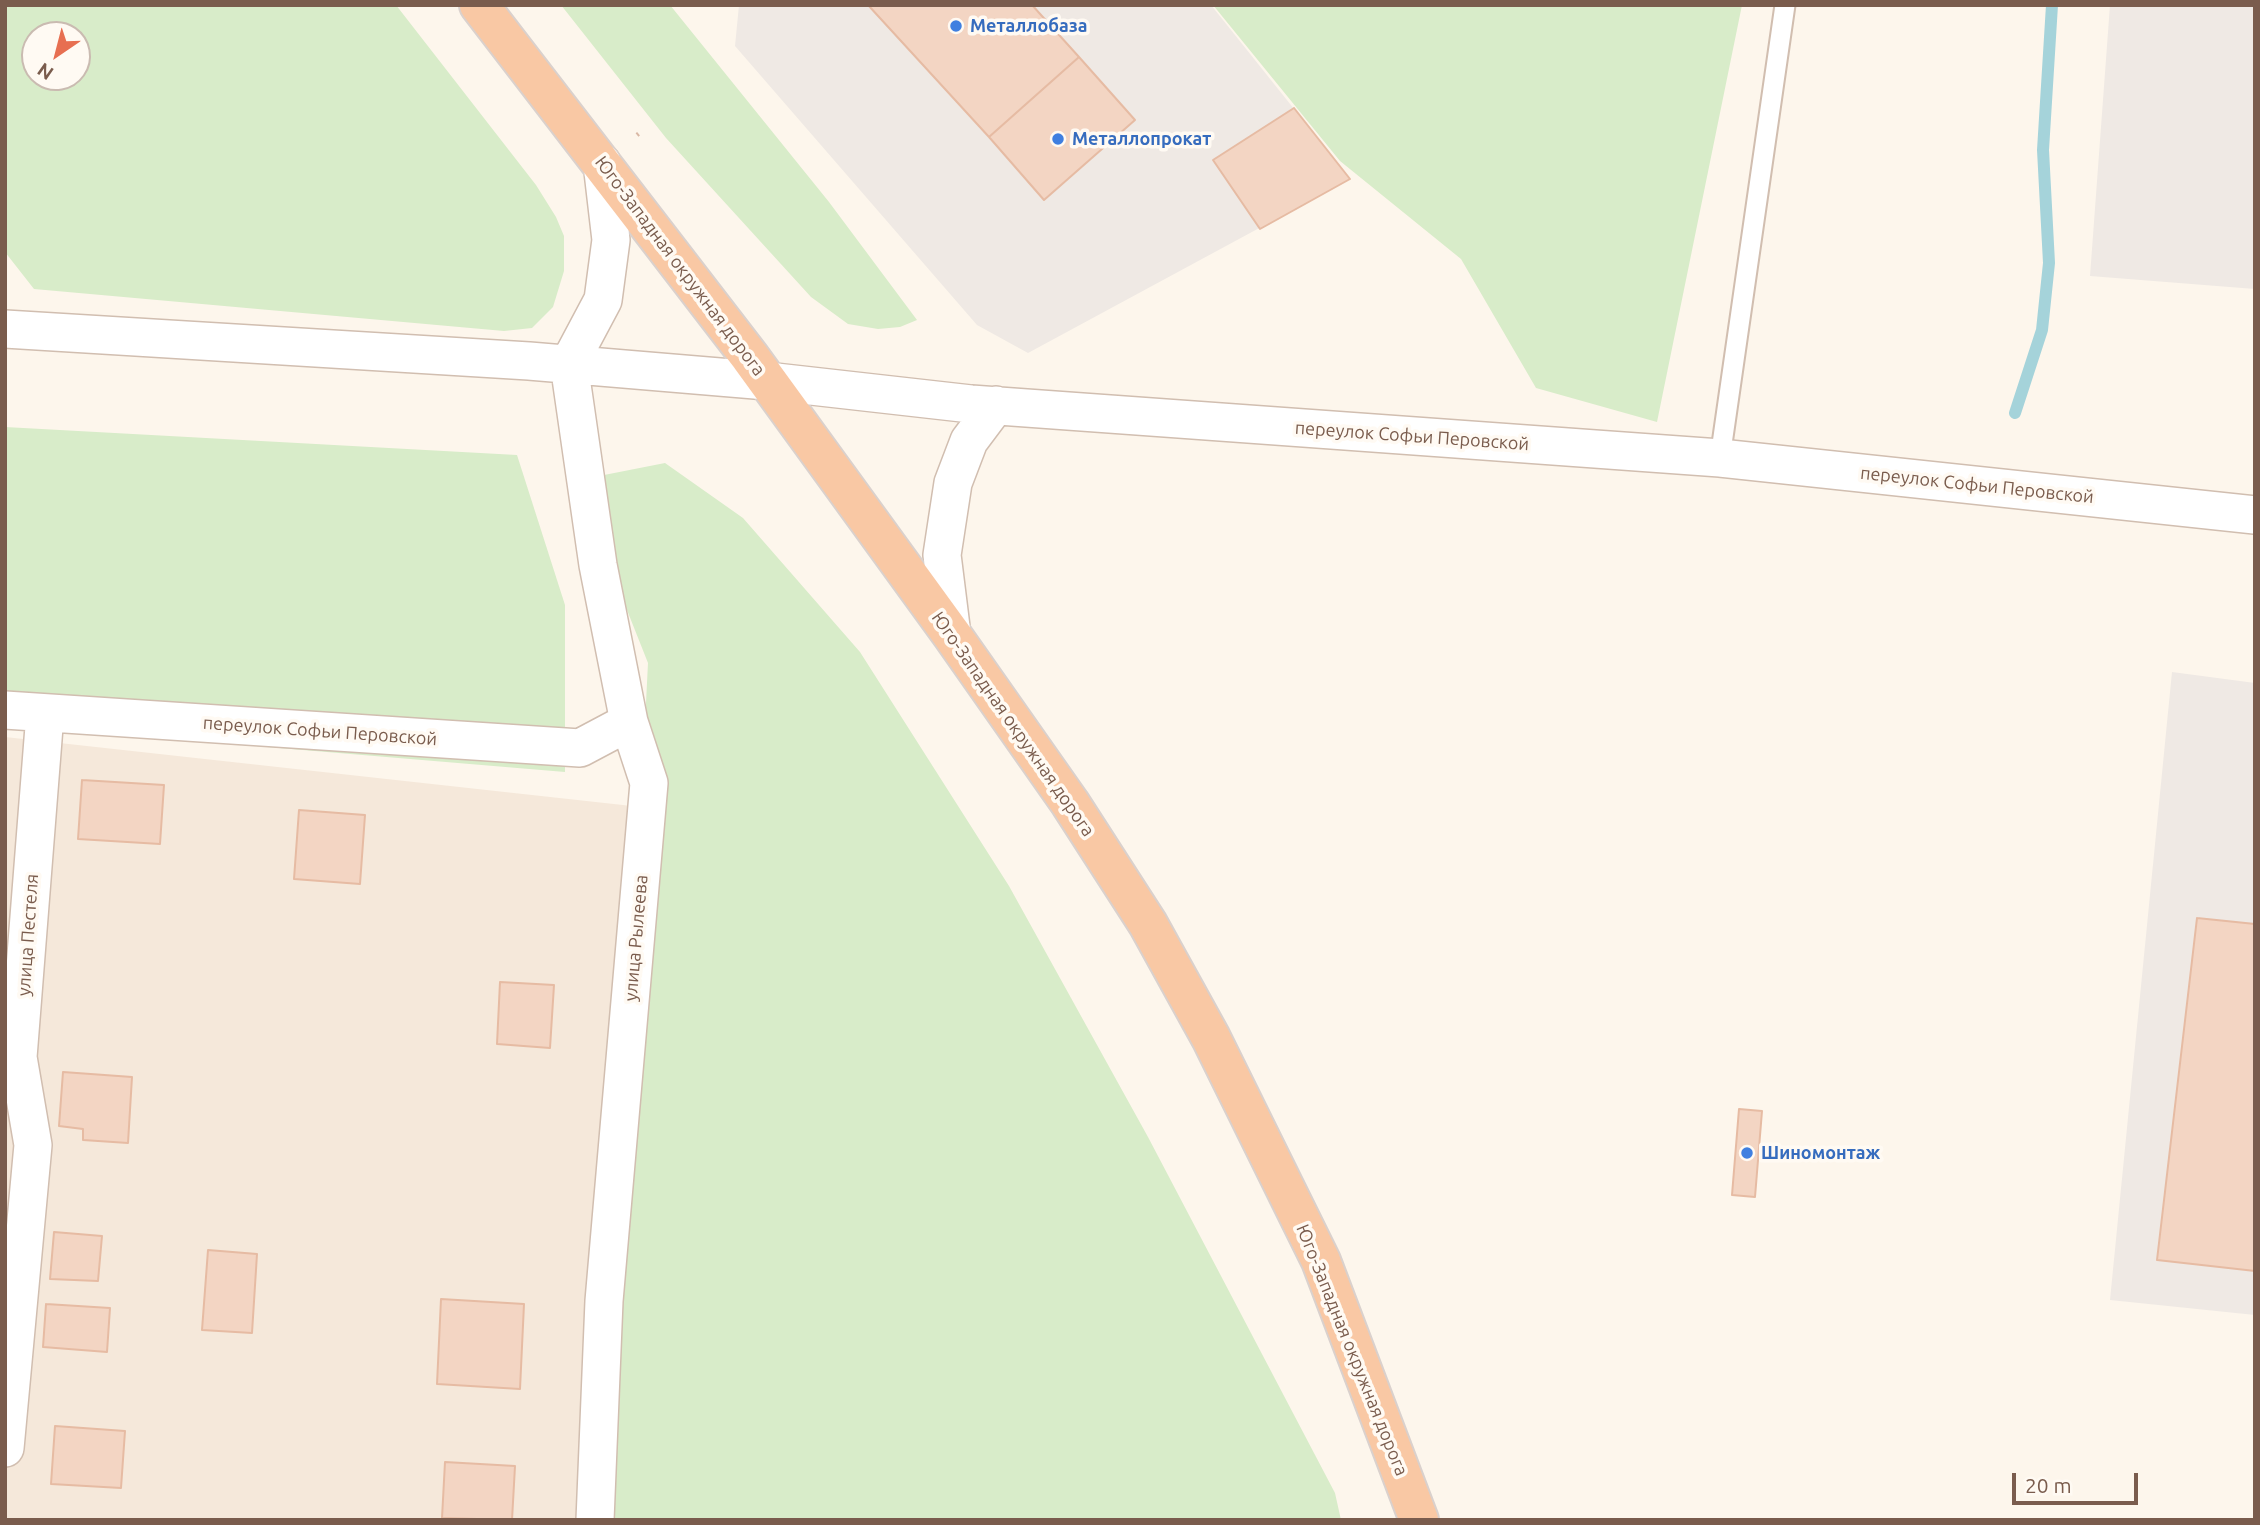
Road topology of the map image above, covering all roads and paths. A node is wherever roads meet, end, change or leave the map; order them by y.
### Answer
1 (479, 5) edge
2 (1784, 5) edge
3 (642, 131) dead end
4 (637, 135) dead end
5 (602, 163) junction
6 (5, 329) edge
7 (569, 364) junction
8 (767, 381) junction
9 (996, 405) junction
10 (1720, 458) junction
11 (2255, 515) edge
12 (952, 635) junction
13 (5, 710) edge
14 (45, 714) junction
15 (629, 722) junction
16 (5, 1448) edge
17 (595, 1520) edge
18 (1419, 1520) edge

1 - 5 highway, Юго-Западная окружная дорога
2 - 10 lane
3 - 4 path
5 - 7 street
5 - 8 highway, Юго-Западная окружная дорога
6 - 7 street, переулок Софьи Перовской
7 - 8 street, переулок Софьи Перовской
7 - 15 street, улица Рылеева
8 - 9 street, переулок Софьи Перовской
8 - 12 highway, Юго-Западная окружная дорога
9 - 10 street, переулок Софьи Перовской
9 - 12 street
10 - 11 street, переулок Софьи Перовской
12 - 18 highway, Юго-Западная окружная дорога
13 - 14 street, переулок Софьи Перовской
14 - 15 street, переулок Софьи Перовской
14 - 16 street, улица Пестеля
15 - 17 street, улица Рылеева

